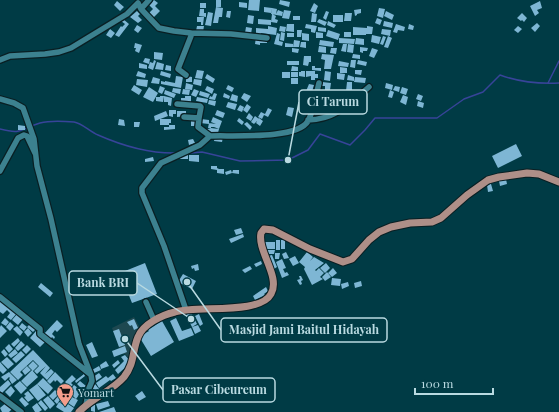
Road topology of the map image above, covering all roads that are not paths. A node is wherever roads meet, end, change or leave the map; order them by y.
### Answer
1 (149, 0) edge
2 (138, 4) edge
3 (191, 33) junction
4 (268, 38) dead end
5 (0, 60) edge
6 (186, 75) dead end
7 (319, 83) dead end
8 (369, 87) dead end
9 (0, 99) edge
10 (177, 104) dead end
11 (184, 116) dead end
12 (199, 118) junction
13 (308, 120) junction
14 (210, 136) junction
15 (36, 155) junction
16 (0, 171) edge
17 (559, 182) edge
18 (0, 297) edge
19 (146, 302) dead end
20 (186, 310) junction
21 (154, 320) junction
22 (91, 375) junction
23 (0, 396) edge
24 (86, 405) junction
25 (21, 412) edge
26 (79, 412) edge

1 - 2 street
2 - 3 street
2 - 5 street
3 - 4 street
3 - 6 street
7 - 13 street
8 - 13 street
9 - 15 street
10 - 12 street
11 - 12 street
12 - 14 street
13 - 14 street
14 - 20 street
15 - 16 street
15 - 22 street
17 - 20 main road
18 - 22 street
19 - 21 street
20 - 21 main road
21 - 24 main road
22 - 24 street
23 - 25 street
24 - 26 main road

